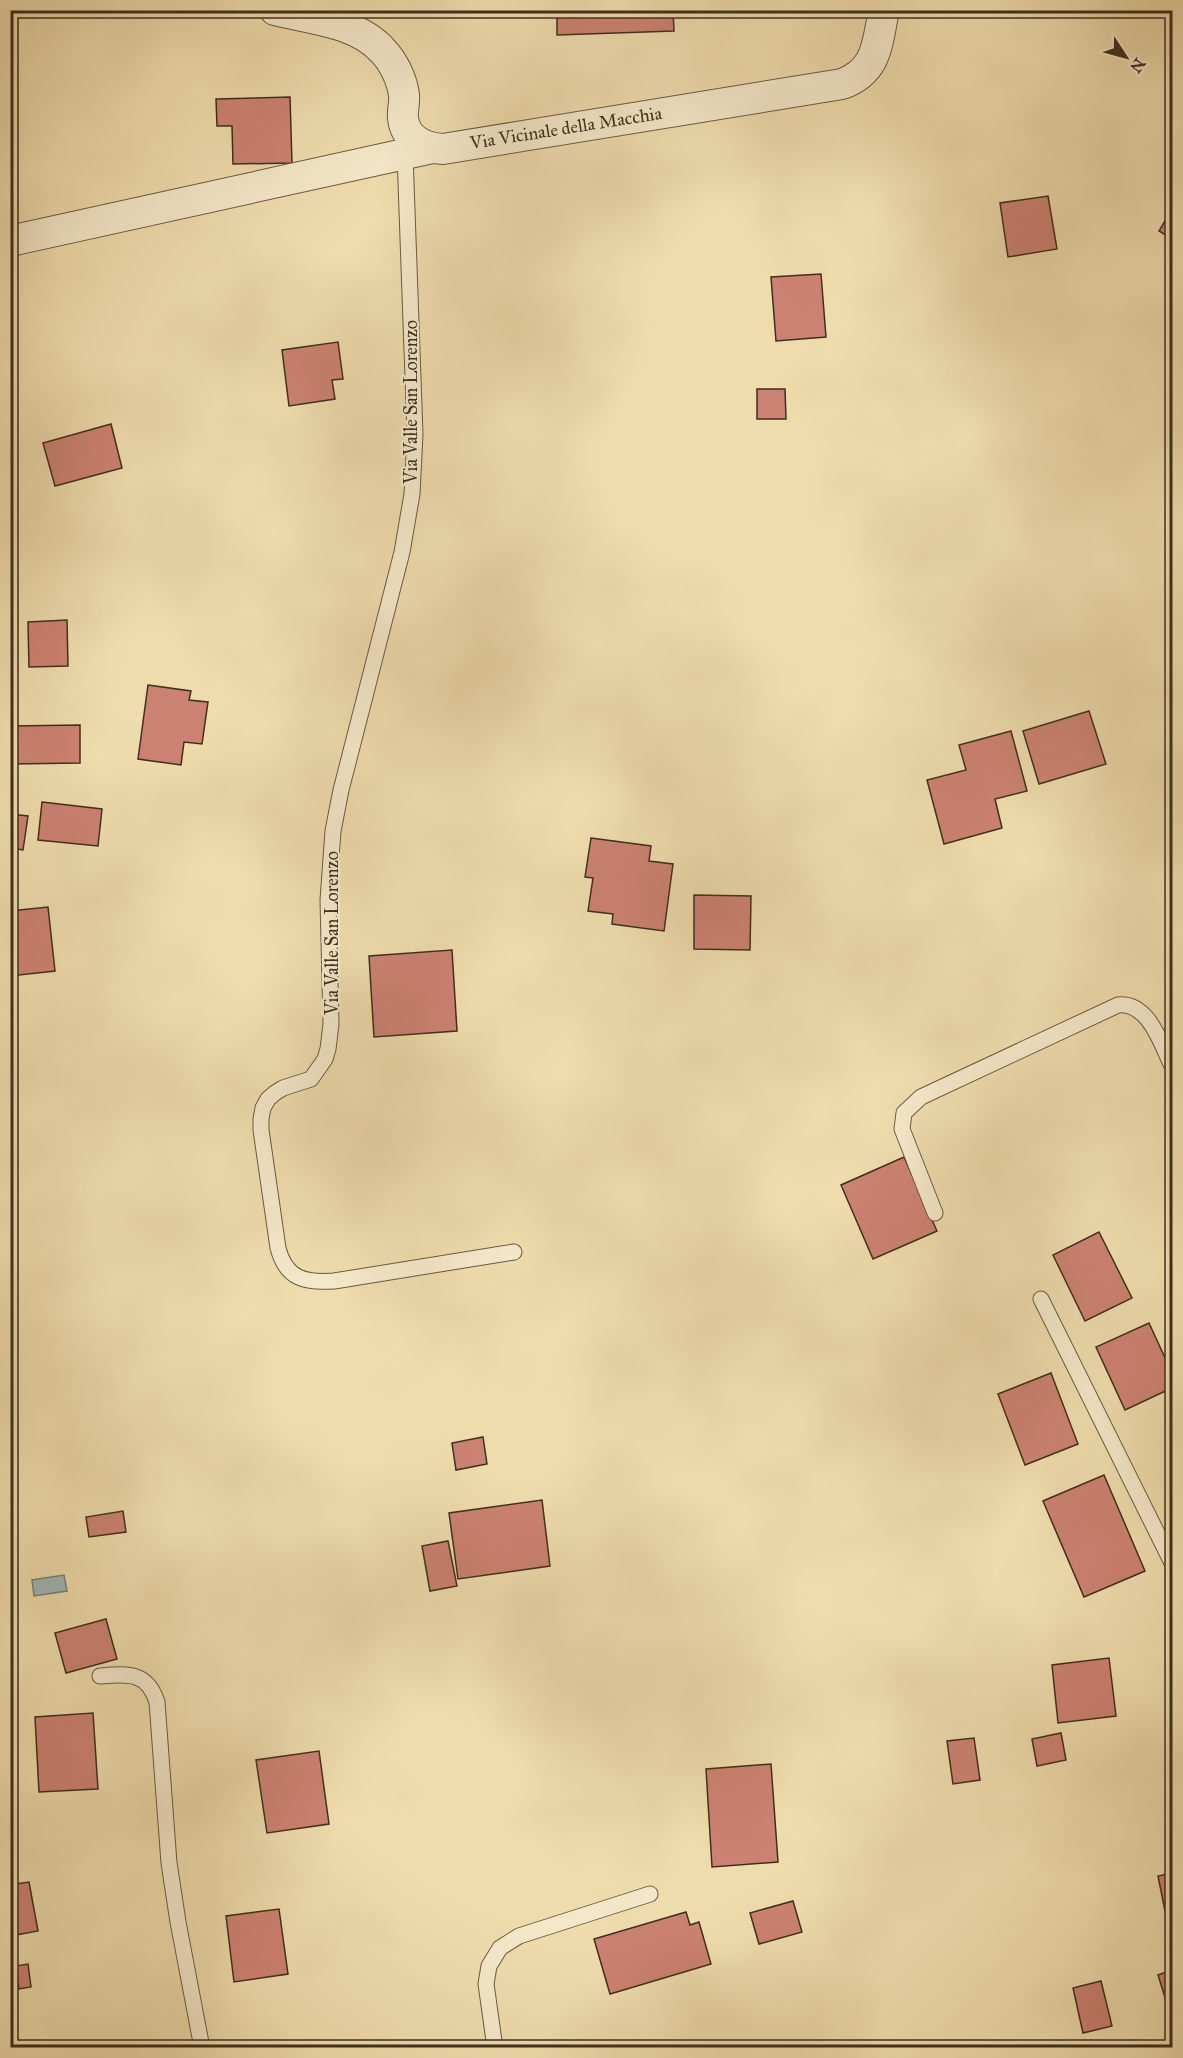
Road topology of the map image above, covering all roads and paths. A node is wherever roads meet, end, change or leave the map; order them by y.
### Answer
1 (275, 10) edge
2 (884, 10) edge
3 (418, 151) junction
4 (10, 241) edge
5 (1173, 1066) edge
6 (935, 1213) dead end
7 (514, 1252) dead end
8 (1041, 1299) dead end
9 (1173, 1563) edge
10 (100, 1676) dead end
11 (651, 1894) dead end
12 (202, 2048) edge
13 (495, 2048) edge

1 - 3 street
2 - 3 street, Via Vicinale della Macchia
3 - 4 street
3 - 7 lane, Via Valle San Lorenzo
5 - 6 lane
8 - 9 lane
10 - 12 lane
11 - 13 lane

